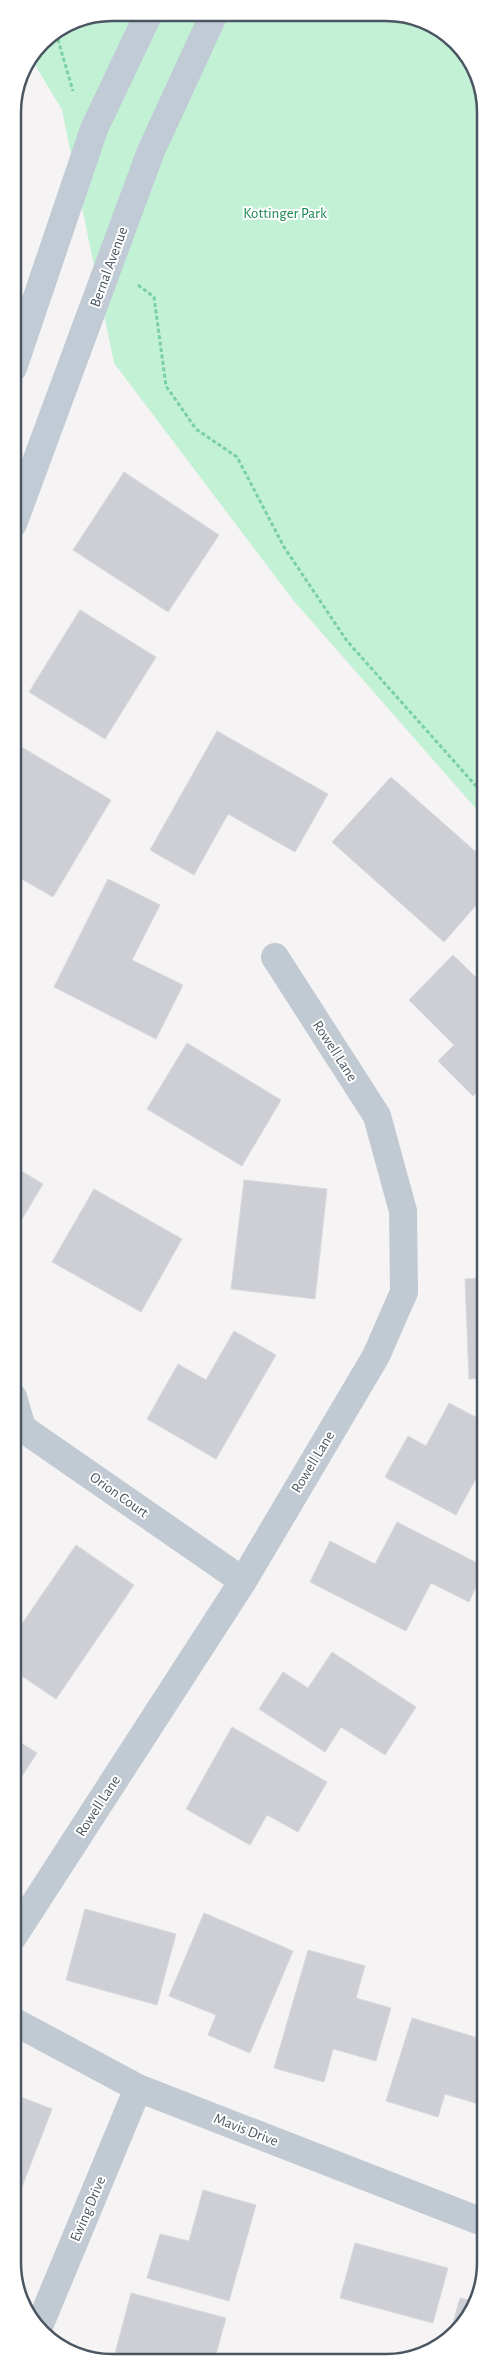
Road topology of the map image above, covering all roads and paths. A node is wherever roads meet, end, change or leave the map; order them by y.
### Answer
1 (145, 21) edge
2 (211, 21) edge
3 (142, 287) dead end
4 (21, 344) edge
5 (21, 502) edge
6 (477, 787) edge
7 (275, 957) dead end
8 (21, 1425) edge
9 (242, 1581) junction
10 (21, 1925) edge
11 (21, 2025) edge
12 (138, 2088) junction
13 (477, 2220) edge
14 (42, 2320) edge

1 - 4 main road
2 - 5 main road, Bernal Avenue
3 - 6 path
7 - 9 street, Rowell Lane
8 - 9 street, Orion Court
9 - 10 street, Rowell Lane
11 - 12 street, Mavis Drive
12 - 13 street, Mavis Drive
12 - 14 street, Ewing Drive

